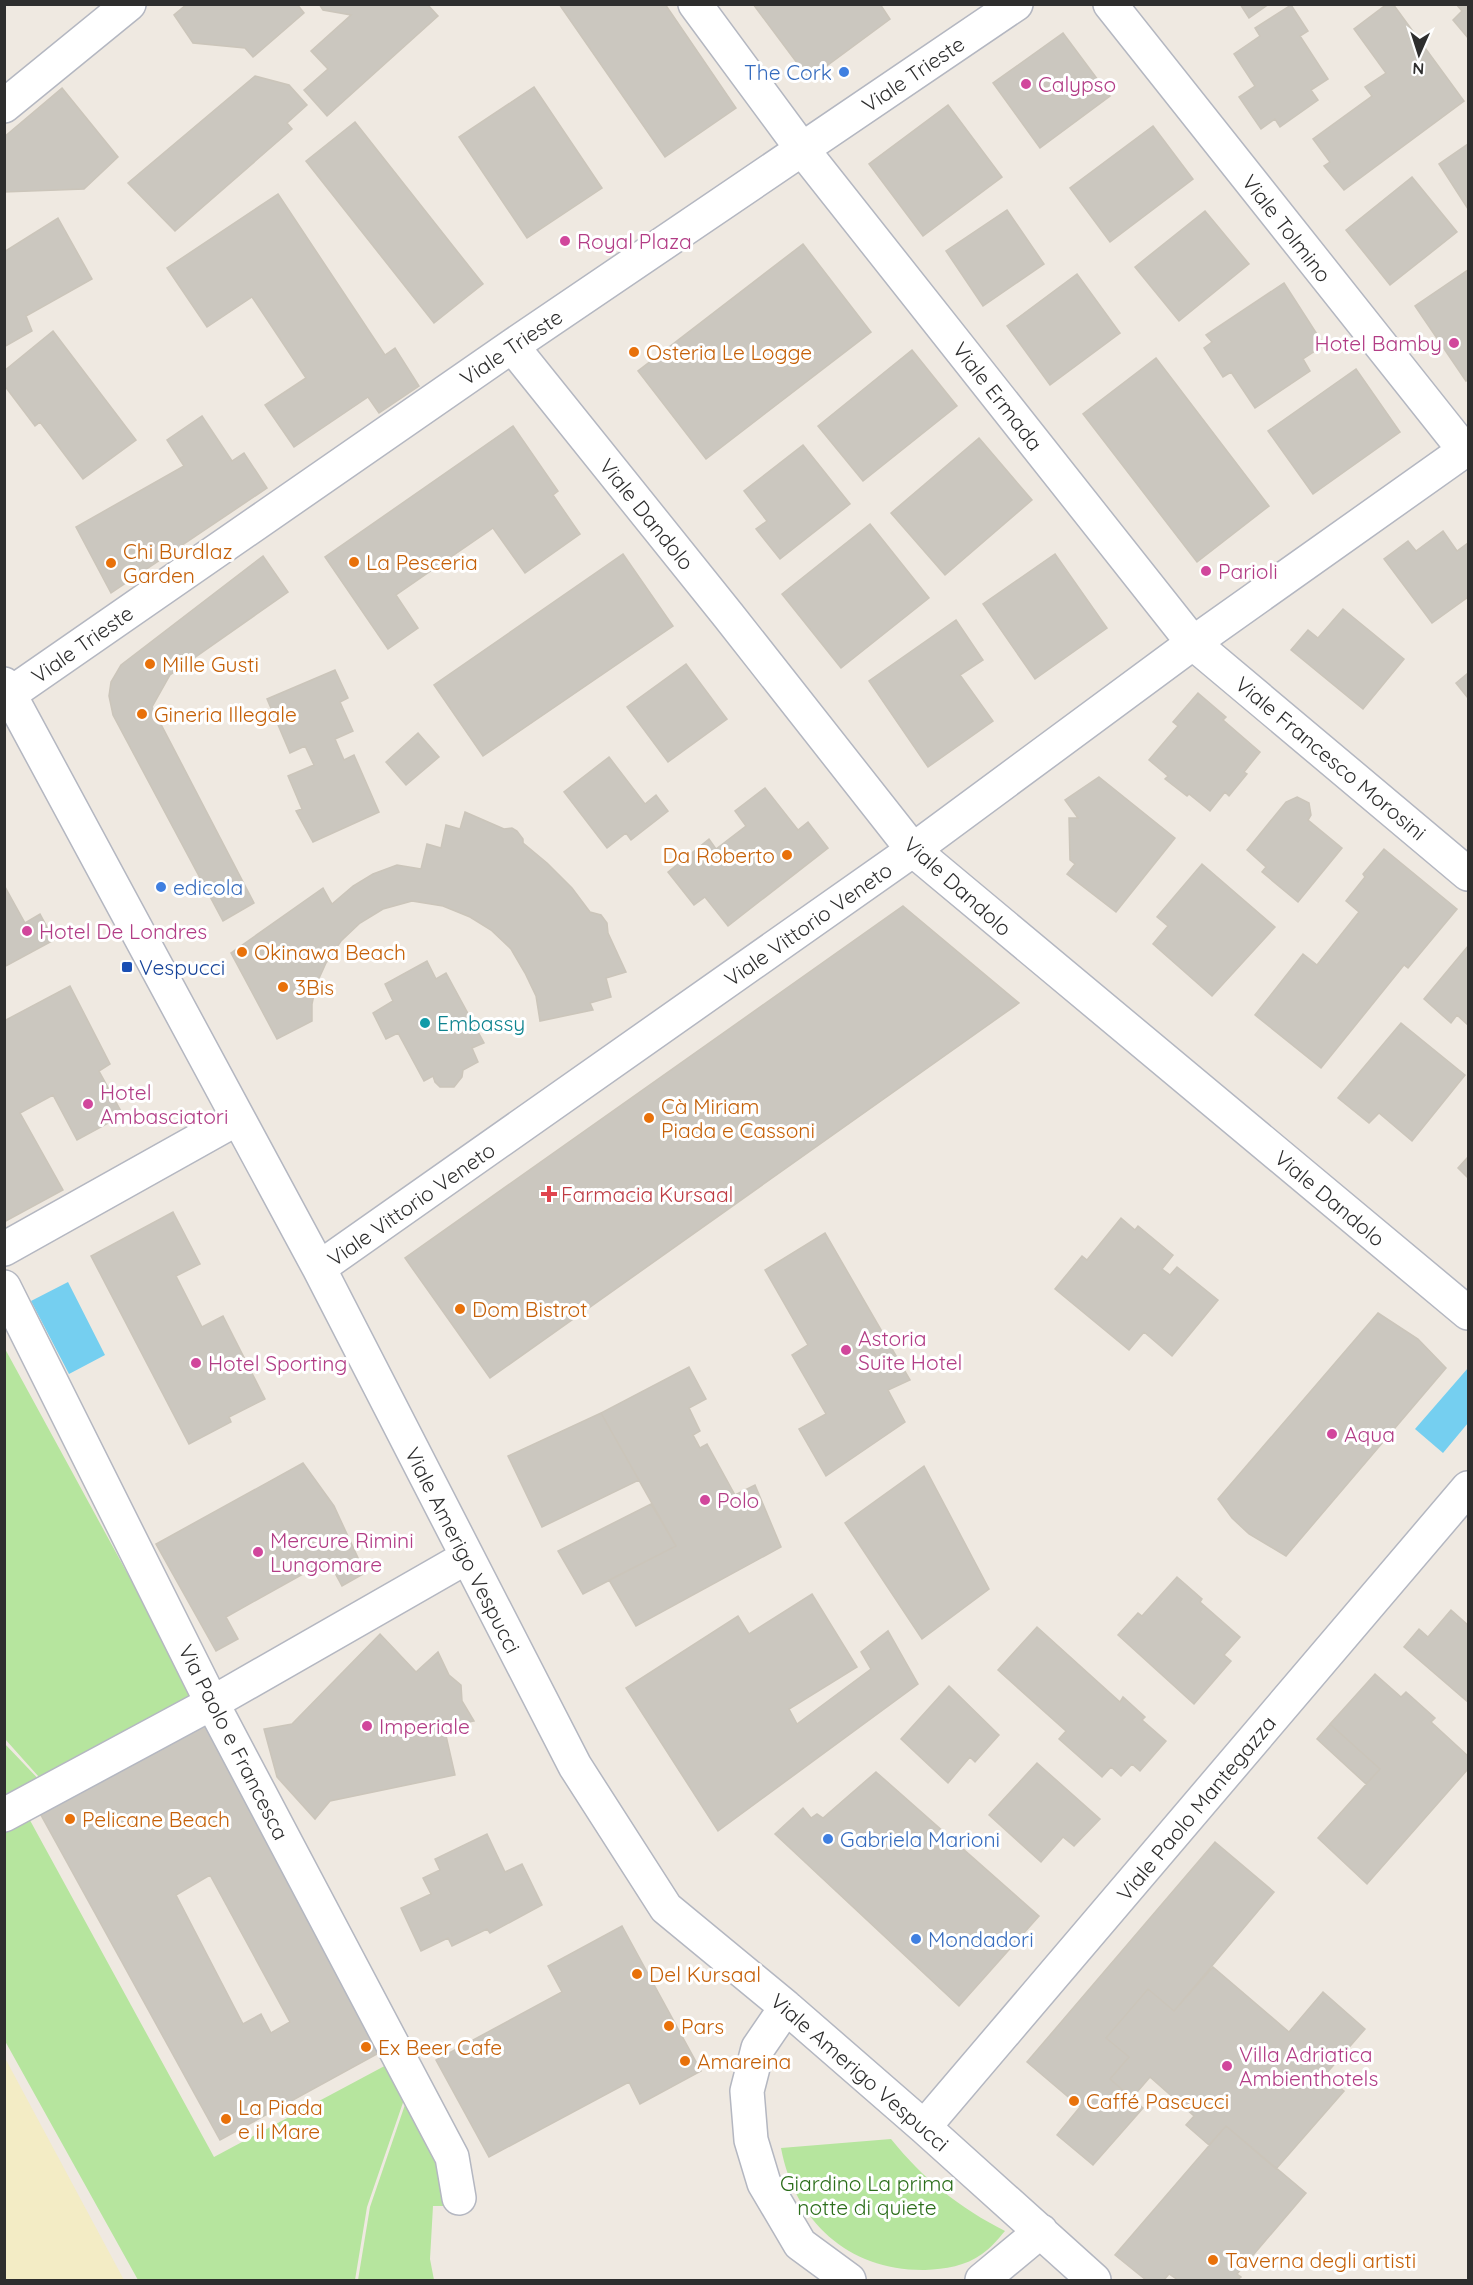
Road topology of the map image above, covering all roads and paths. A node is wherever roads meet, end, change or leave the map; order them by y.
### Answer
1 (129, 4) edge
2 (695, 4) edge
3 (1016, 4) edge
4 (1110, 4) edge
5 (4, 106) edge
6 (802, 149) junction
7 (512, 346) junction
8 (1467, 450) edge
9 (1193, 643) junction
10 (7, 689) edge
11 (913, 850) junction
12 (1468, 874) edge
13 (238, 1118) junction
14 (4, 1249) edge
15 (319, 1268) junction
16 (4, 1287) edge
17 (1468, 1313) edge
18 (1468, 1488) edge
19 (467, 1557) junction
20 (212, 1703) junction
21 (4, 1815) edge
22 (786, 2007) junction
23 (924, 2127) junction
24 (459, 2198) dead end
25 (1041, 2231) junction
26 (849, 2280) edge
27 (982, 2280) edge
28 (1094, 2280) edge

1 - 5 street
2 - 6 street, Viale Ermada
3 - 6 street, Viale Trieste
4 - 8 street, Viale Tolmino
6 - 7 street, Viale Trieste
6 - 9 street, Viale Ermada
7 - 10 street, Viale Trieste
7 - 11 street, Viale Dandolo
8 - 9 street, Viale Vittorio Veneto
9 - 11 street, Viale Vittorio Veneto
9 - 12 street, Viale Francesco Morosini
10 - 13 street, Viale Amerigo Vespucci
11 - 15 street, Viale Vittorio Veneto
11 - 17 street, Viale Dandolo
13 - 14 street
13 - 15 street, Viale Amerigo Vespucci
15 - 19 street, Viale Amerigo Vespucci
16 - 20 street, Via Paolo e Francesca
18 - 23 street, Viale Paolo Mantegazza
19 - 20 street
19 - 22 street, Viale Amerigo Vespucci
20 - 21 street
20 - 24 street, Via Paolo e Francesca
22 - 23 street, Viale Amerigo Vespucci
22 - 26 street
23 - 25 street, Viale Amerigo Vespucci
25 - 27 street
25 - 28 street, Viale Amerigo Vespucci

